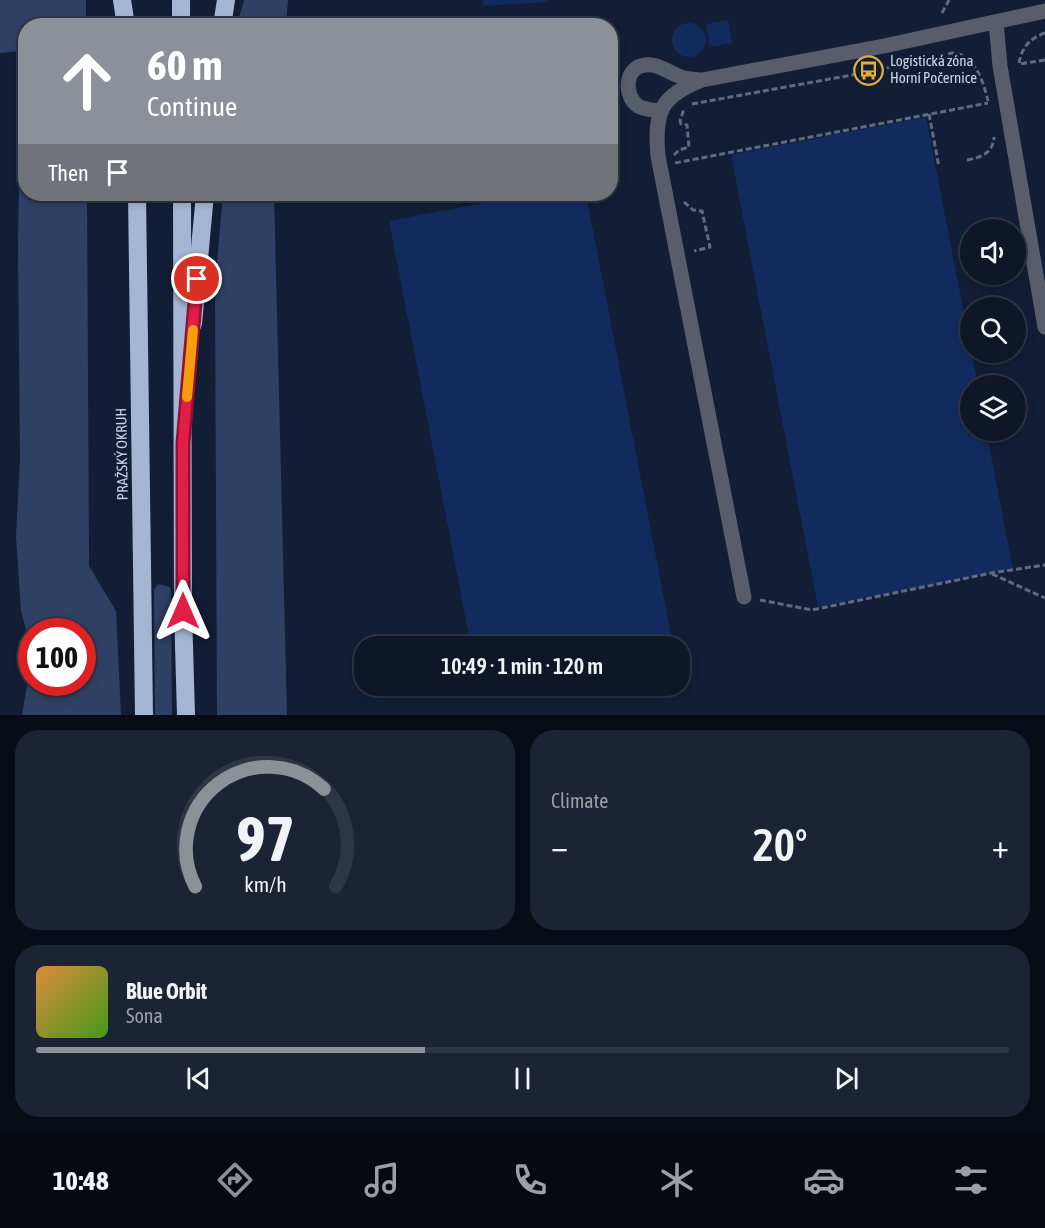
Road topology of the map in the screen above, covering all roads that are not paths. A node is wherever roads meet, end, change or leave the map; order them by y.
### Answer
1 (122, 0) edge
2 (135, 0) edge
3 (181, 0) edge
4 (226, 0) edge
5 (1045, 10) edge
6 (125, 18) edge
7 (135, 18) edge
8 (181, 18) edge
9 (223, 18) edge
10 (996, 22) junction
11 (702, 80) junction
12 (661, 111) junction
13 (137, 201) edge
14 (182, 201) edge
15 (204, 201) edge
16 (1045, 327) edge
17 (183, 443) junction
18 (744, 597) road end
19 (144, 715) edge
20 (186, 715) edge

1 - 6 highway
2 - 7 highway
3 - 8 highway
4 - 9 highway
5 - 10 lane
10 - 11 lane
10 - 16 lane
11 - 12 lane
11 - 12 lane
12 - 18 lane
13 - 19 highway, PRAŽSKÝ OKRUH
14 - 17 highway
15 - 17 highway
17 - 20 highway

